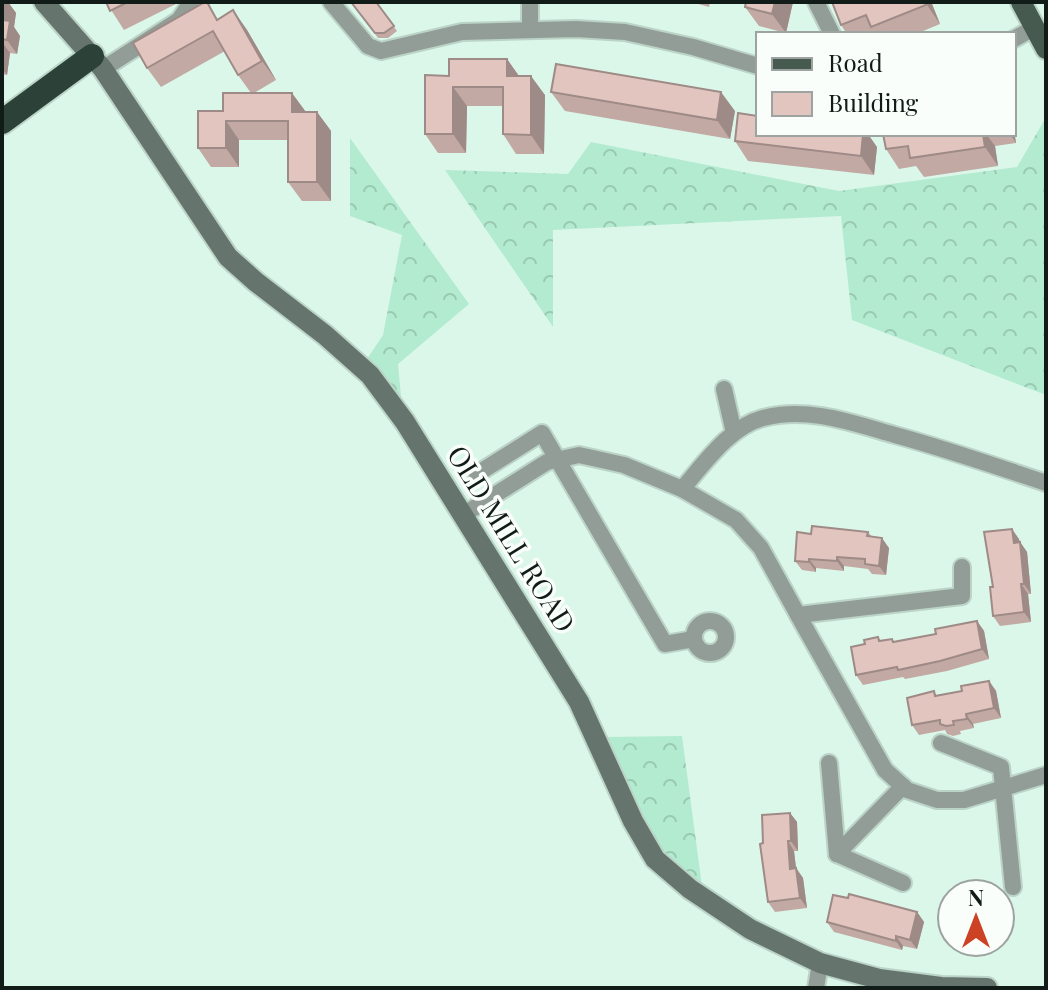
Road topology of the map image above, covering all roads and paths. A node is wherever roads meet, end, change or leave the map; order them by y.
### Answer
1 (44, 2) edge
2 (191, 2) edge
3 (331, 2) edge
4 (530, 2) edge
5 (816, 2) edge
6 (1021, 2) edge
7 (1035, 27) junction
8 (530, 30) junction
9 (831, 32) edge
10 (1016, 38) edge
11 (1046, 49) edge
12 (98, 63) junction
13 (756, 65) edge
14 (2, 122) edge
15 (724, 389) dead end
16 (734, 433) junction
17 (559, 460) junction
18 (477, 474) dead end
19 (1046, 483) edge
20 (682, 489) junction
21 (463, 515) junction
22 (962, 567) dead end
23 (798, 615) junction
24 (694, 639) dead end
25 (941, 743) dead end
26 (829, 763) dead end
27 (1046, 775) edge
28 (903, 786) junction
29 (1004, 788) junction
30 (837, 854) junction
31 (1012, 878) edge
32 (903, 883) dead end
33 (820, 963) junction
34 (816, 988) edge
35 (987, 988) edge

1 - 12 street, OLD MILL ROAD
2 - 12 street
3 - 8 street
4 - 8 street
5 - 9 street
6 - 7 main road
7 - 10 street
7 - 11 main road
8 - 13 street
12 - 14 highway
12 - 21 street, OLD MILL ROAD
15 - 16 street
16 - 19 street
16 - 20 street
17 - 18 street
17 - 20 street
17 - 21 street
17 - 24 street
20 - 23 street
21 - 33 street, OLD MILL ROAD
22 - 23 street
23 - 28 street
25 - 29 street
26 - 30 street
27 - 29 street
28 - 29 street
28 - 30 street
29 - 31 street
30 - 32 street
33 - 34 street
33 - 35 street, OLD MILL ROAD

